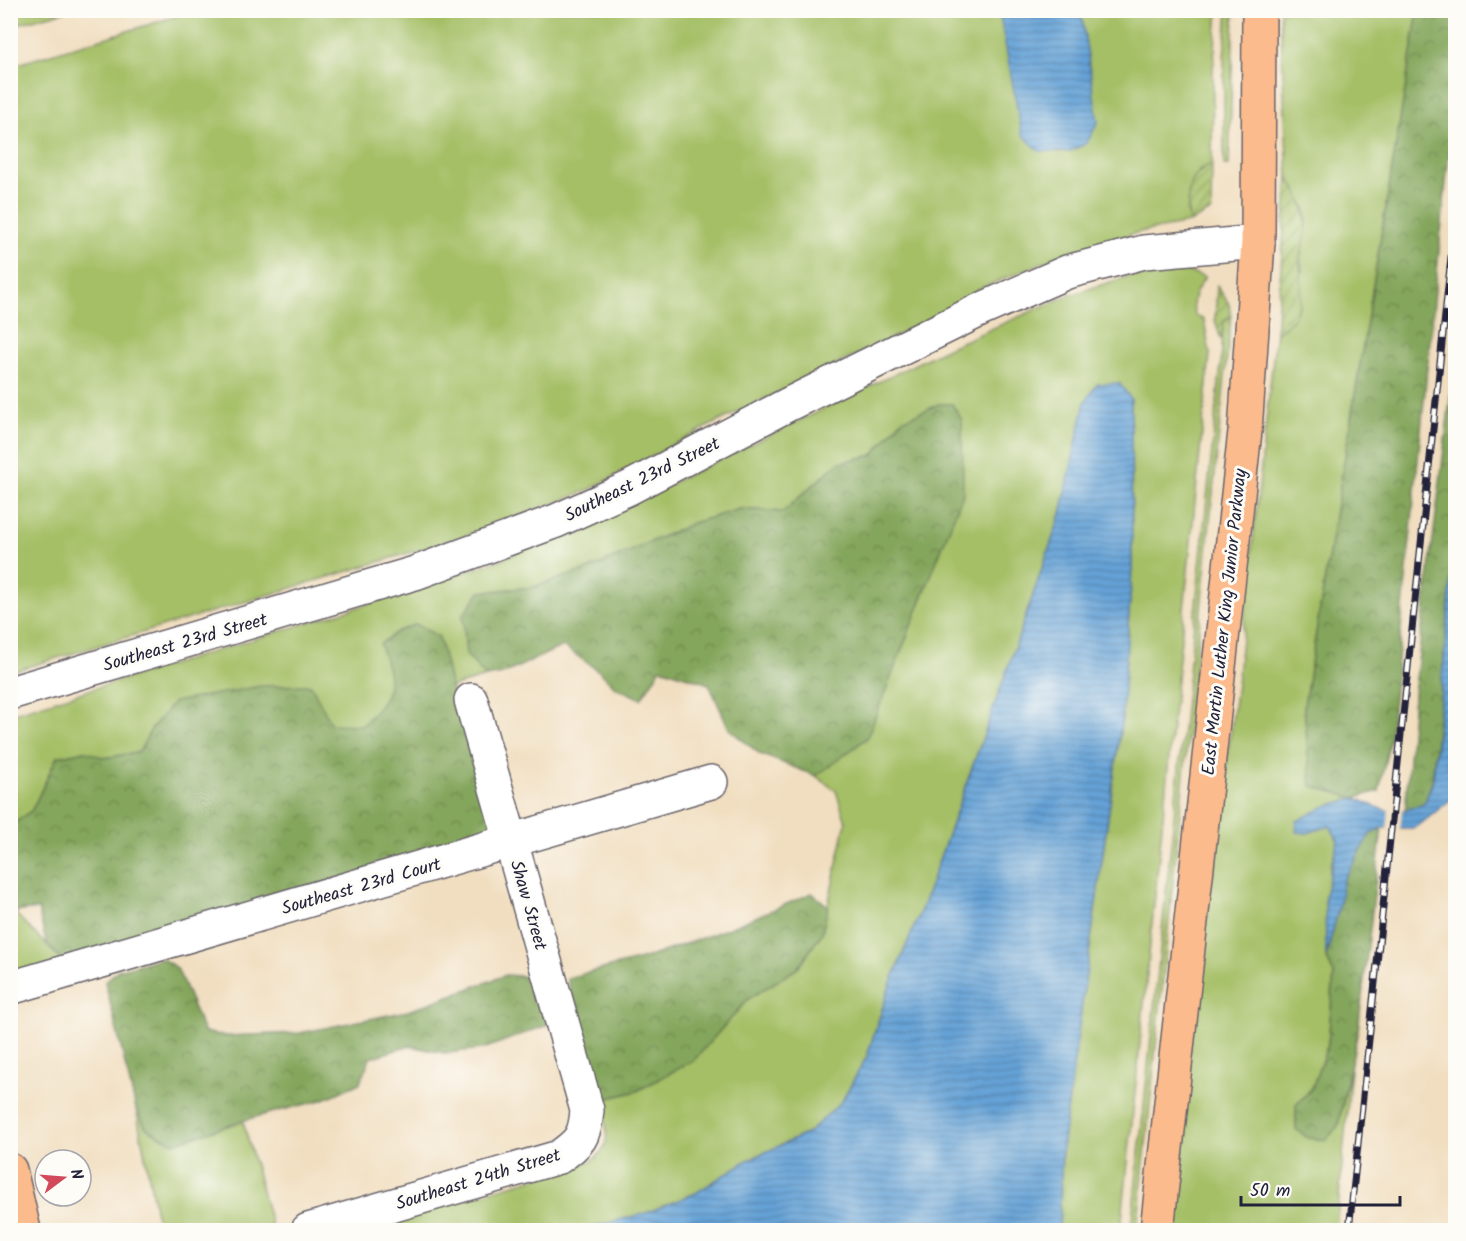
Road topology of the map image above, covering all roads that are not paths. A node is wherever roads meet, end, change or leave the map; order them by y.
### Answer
1 (1259, 10) edge
2 (1258, 242) junction
3 (10, 693) edge
4 (471, 700) dead end
5 (711, 782) dead end
6 (511, 843) junction
7 (10, 988) edge
8 (586, 1110) joint
9 (10, 1170) edge
10 (24, 1230) edge
11 (308, 1230) edge
12 (1157, 1230) edge

1 - 2 main road, East Martin Luther King Junior Parkway
2 - 3 street, Southeast 23rd Street
2 - 12 main road, East Martin Luther King Junior Parkway
4 - 6 street, Shaw Street
5 - 6 street, Southeast 23rd Court
6 - 7 street, Southeast 23rd Court
6 - 8 street, Shaw Street
8 - 11 street, Southeast 24th Street
9 - 10 main road

